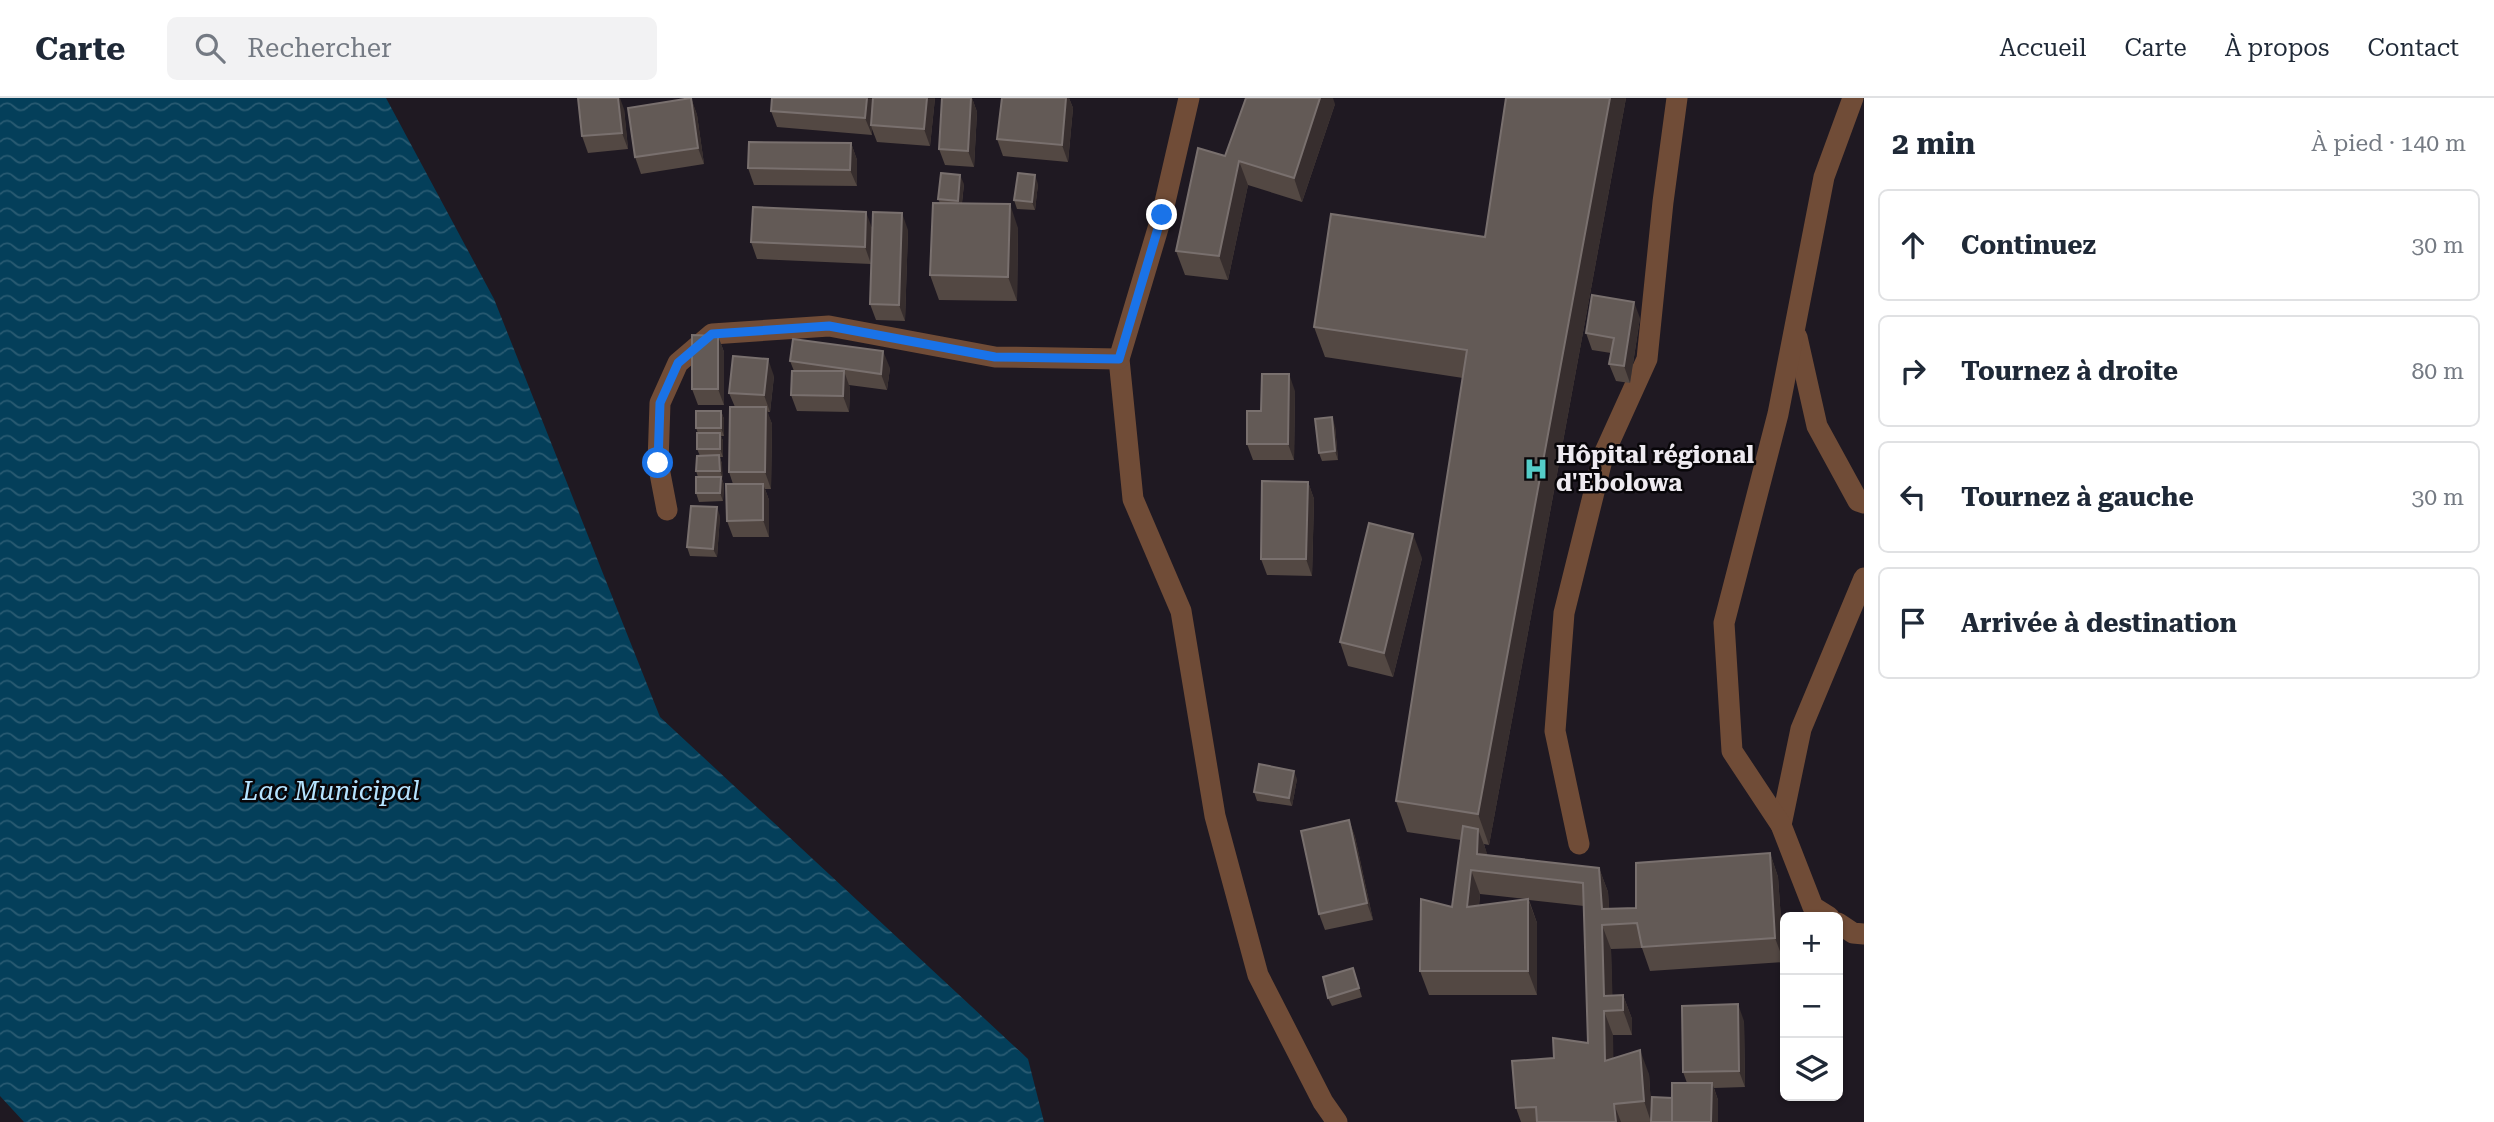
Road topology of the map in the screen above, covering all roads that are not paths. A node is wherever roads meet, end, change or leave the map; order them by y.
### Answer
1 (1189, 98) edge
2 (1677, 98) edge
3 (1853, 98) edge
4 (1795, 328) junction
5 (1119, 359) junction
6 (1864, 503) edge
7 (667, 510) dead end
8 (1864, 578) edge
9 (1781, 825) junction
10 (1579, 844) dead end
11 (1822, 912) edge
12 (1843, 926) edge
13 (1864, 934) edge
14 (1337, 1122) edge

1 - 5 street
2 - 10 street
3 - 4 street
4 - 6 street
4 - 9 street
5 - 7 street
5 - 14 street
8 - 9 street
9 - 11 street
12 - 13 street

